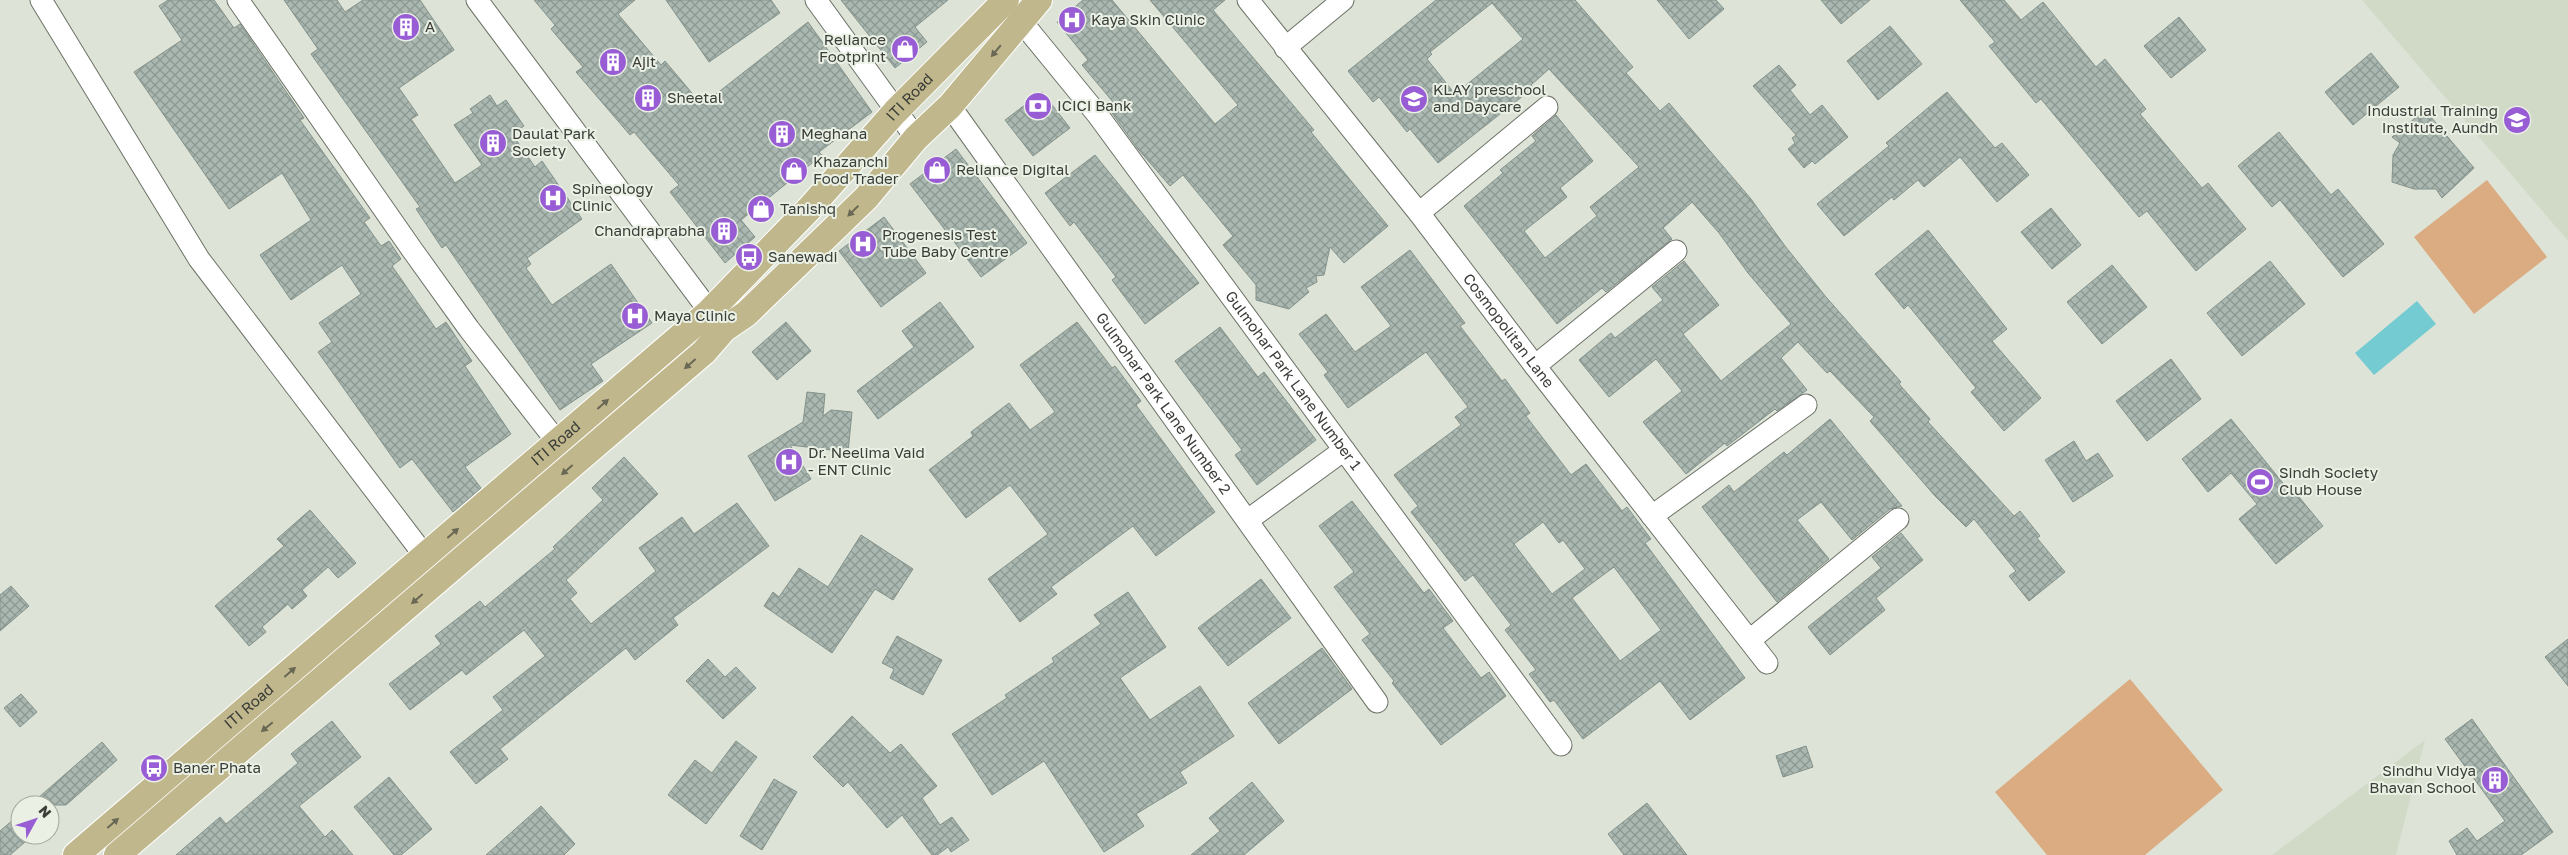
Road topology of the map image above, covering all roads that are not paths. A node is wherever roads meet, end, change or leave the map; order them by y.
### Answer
1 (41, 0) edge
2 (238, 0) edge
3 (477, 0) edge
4 (816, 0) edge
5 (1039, 0) edge
6 (1248, 0) edge
7 (1343, 0) edge
8 (1014, 10) edge
9 (1286, 48) junction
10 (950, 106) junction
11 (1547, 107) dead end
12 (895, 112) junction
13 (916, 138) junction
14 (1419, 213) junction
15 (1676, 250) dead end
16 (716, 320) junction
17 (1535, 366) junction
18 (1806, 405) dead end
19 (558, 443) junction
20 (1344, 450) junction
21 (1652, 516) junction
22 (1898, 519) dead end
23 (1248, 520) junction
24 (425, 557) junction
25 (441, 578) junction
26 (1750, 640) junction
27 (314, 651) junction
28 (1767, 663) dead end
29 (331, 672) junction
30 (1377, 702) dead end
31 (1561, 745) dead end
32 (76, 855) edge
33 (117, 855) edge

1 - 24 street
2 - 19 street
3 - 16 street
4 - 12 street
5 - 8 main road, ITI Road
6 - 9 street, Cosmopolitan Lane
7 - 9 street
8 -> 10 main road, ITI Road
8 - 12 main road, ITI Road
8 - 20 street, Gulmohar Park Lane Number 1
9 - 14 street, Cosmopolitan Lane
10 - 13 main road, ITI Road
10 - 23 street, Gulmohar Park Lane Number 2
11 - 14 street
12 - 13 street
12 - 16 main road, ITI Road
13 -> 16 main road, ITI Road
14 - 17 street, Cosmopolitan Lane
15 - 17 street
19 -> 16 main road, ITI Road
16 -> 25 main road, ITI Road
17 - 21 street, Cosmopolitan Lane
18 - 21 street
24 -> 19 main road, ITI Road
20 - 23 street
20 - 31 street, Gulmohar Park Lane Number 1
21 - 26 street, Cosmopolitan Lane
22 - 26 street
23 - 30 street, Gulmohar Park Lane Number 2
24 - 25 street
24 - 27 main road, ITI Road
25 -> 29 main road, ITI Road
26 - 28 street, Cosmopolitan Lane
27 - 29 street
32 -> 27 main road, ITI Road
29 -> 33 main road, ITI Road

